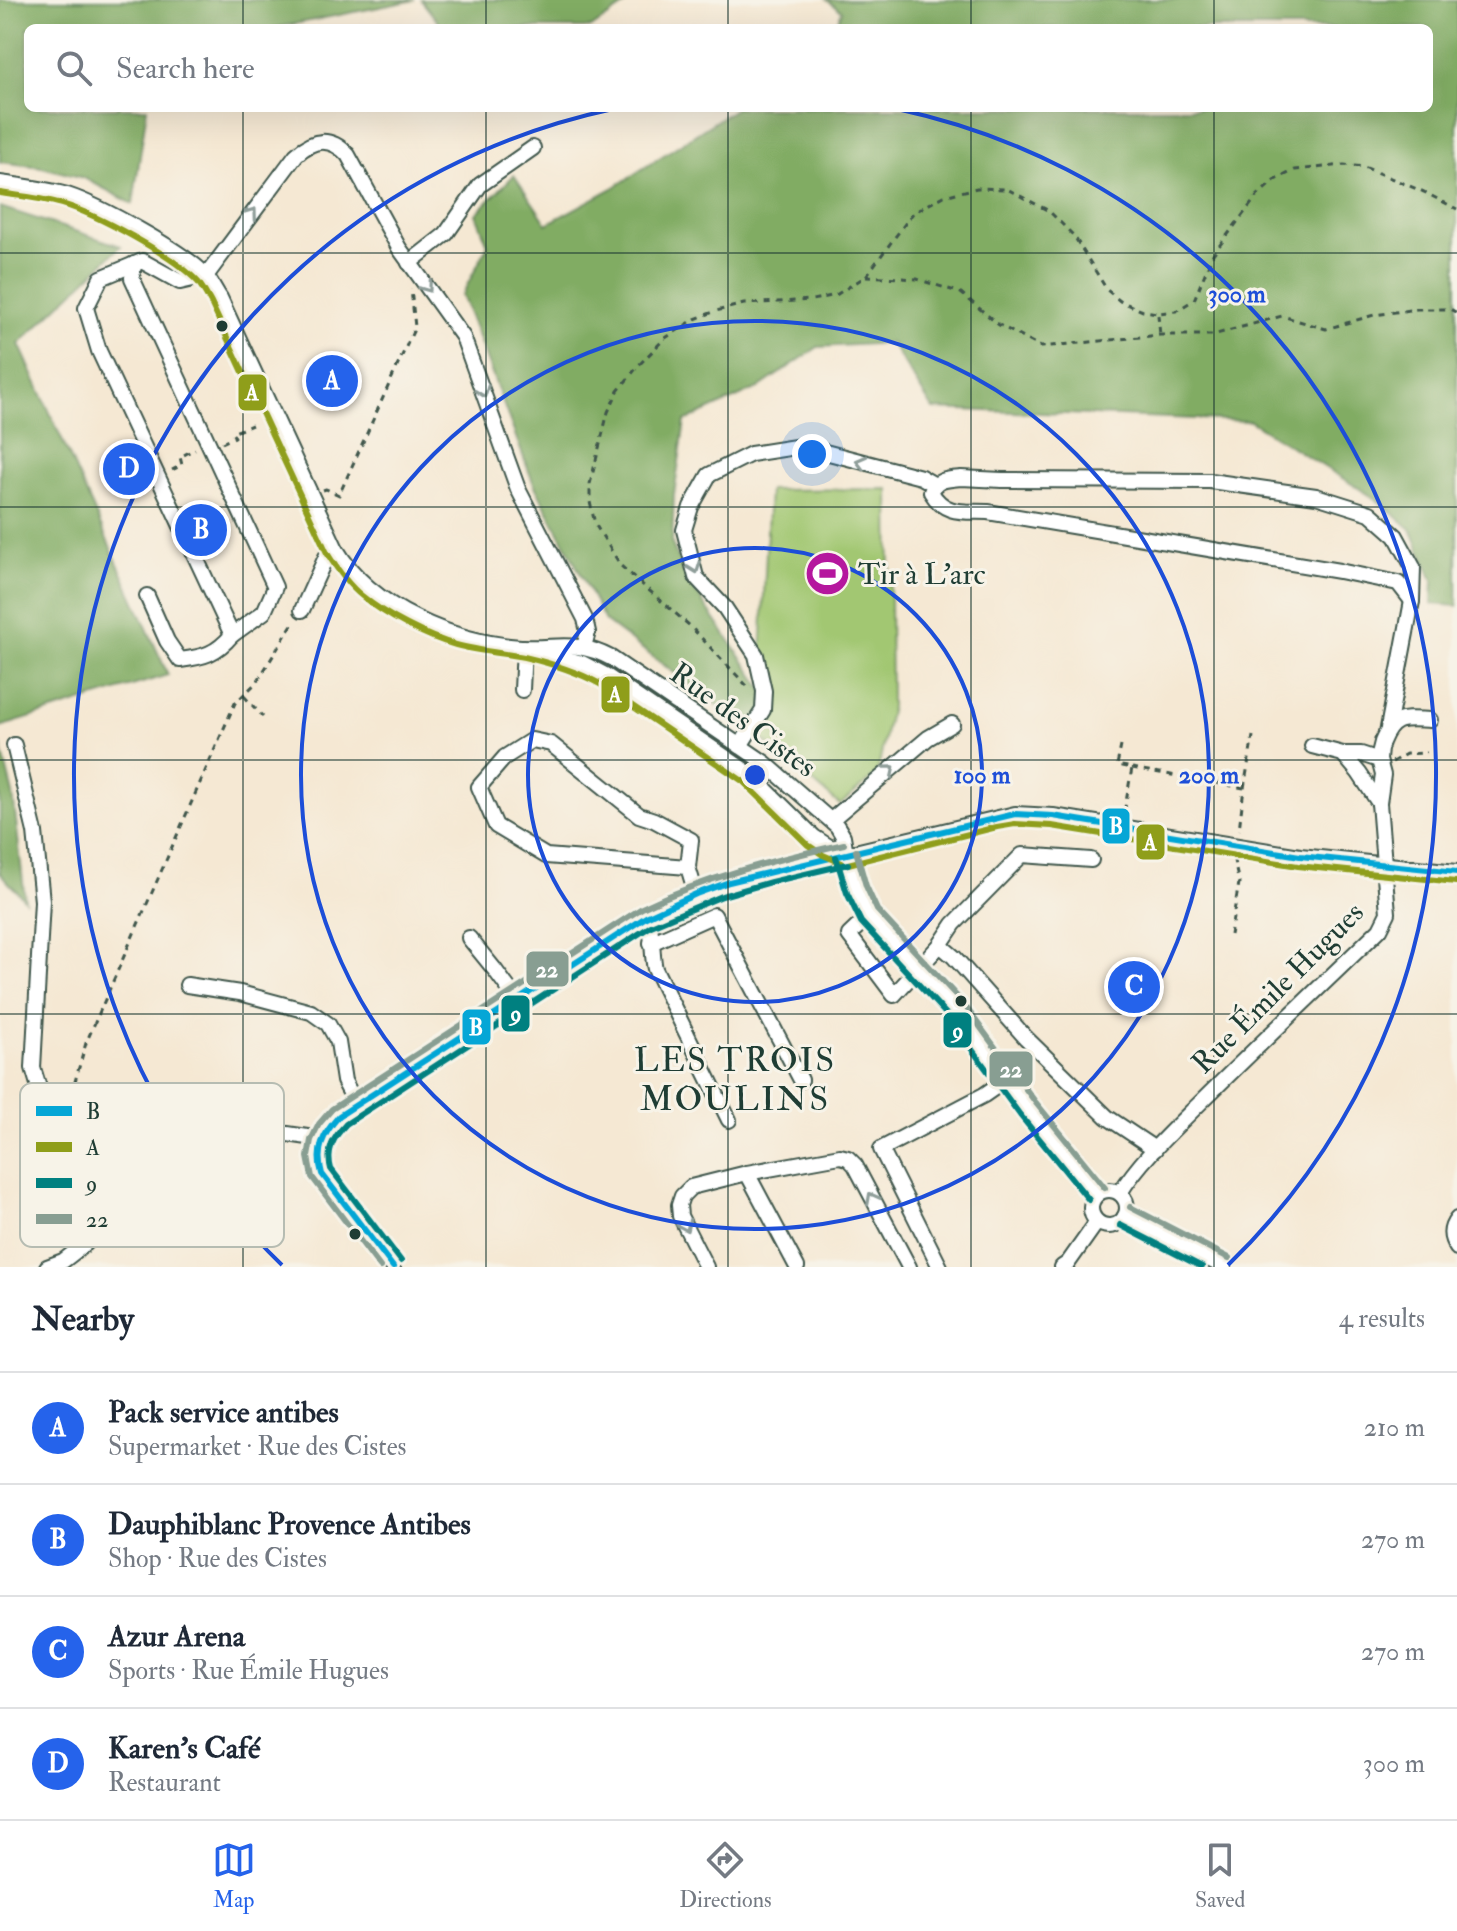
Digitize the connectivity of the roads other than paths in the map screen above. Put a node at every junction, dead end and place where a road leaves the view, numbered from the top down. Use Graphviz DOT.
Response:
graph roads {
  1 [pos="533,148"];
  2 [pos="0,183"];
  3 [pos="409,263"];
  4 [pos="134,264"];
  5 [pos="206,276"];
  6 [pos="935,485"];
  7 [pos="336,549"];
  8 [pos="147,596"];
  9 [pos="1412,601"];
  10 [pos="302,610"];
  11 [pos="232,635"];
  12 [pos="524,647"];
  13 [pos="584,647"];
  14 [pos="522,690"];
  15 [pos="1430,720"];
  16 [pos="952,724"];
  17 [pos="1388,728"];
  18 [pos="14,745"];
  19 [pos="740,746"];
  20 [pos="1312,746"];
  21 [pos="1343,754"];
  22 [pos="1381,768"];
  23 [pos="1379,803"];
  24 [pos="831,820"];
  25 [pos="846,854"];
  26 [pos="1091,860"];
  27 [pos="1384,865"];
  28 [pos="688,867"];
  29 [pos="1457,872"];
  30 [pos="696,894"];
  31 [pos="869,916"];
  32 [pos="646,917"];
  33 [pos="469,938"];
  34 [pos="651,943"];
  35 [pos="940,945"];
  36 [pos="918,968"];
  37 [pos="187,985"];
  38 [pos="517,1000"];
  39 [pos="1007,1079"];
  40 [pos="801,1080"];
  41 [pos="38,1083"];
  42 [pos="356,1104"];
  43 [pos="729,1120"];
  44 [pos="284,1133"];
  45 [pos="321,1139"];
  46 [pos="1155,1149"];
  47 [pos="747,1173"];
  48 [pos="1120,1193"];
  49 [pos="1097,1194"];
  50 [pos="1125,1216"];
  51 [pos="1457,1219"];
  52 [pos="1097,1222"];
  53 [pos="81,1247"];
  54 [pos="1457,1248"];
  55 [pos="47,1267"];
  56 [pos="393,1267"];
  57 [pos="706,1267"];
  58 [pos="797,1267"];
  59 [pos="909,1267"];
  60 [pos="940,1267"];
  61 [pos="1062,1267"];
  62 [pos="1224,1267"];
  1 -- 3 [label="street"];
  2 -- 5 [label="street"];
  5 -- 3 [label="street, one-way"];
  3 -- 13 [label="street, one-way"];
  4 -- 5 [label="street"];
  4 -- 11 [label="street"];
  4 -- 11 [label="street"];
  5 -- 7 [label="street, Rue des Cistes"];
  6 -- 9 [label="street"];
  6 -- 9 [label="street, Rue Émile Hugues"];
  6 -- 19 [label="street, one-way"];
  7 -- 10 [label="street"];
  7 -- 12 [label="street, Rue des Cistes"];
  8 -- 11 [label="street"];
  9 -- 17 [label="street, Rue Émile Hugues"];
  12 -- 13 [label="street, Rue des Cistes"];
  12 -- 14 [label="street"];
  12 -- 25 [label="street, Rue des Cistes"];
  13 -- 19 [label="street, Rue des Cistes"];
  15 -- 17 [label="street"];
  24 -- 16 [label="street, one-way"];
  17 -- 22 [label="street, Rue Émile Hugues"];
  18 -- 41 [label="street"];
  19 -- 24 [label="street, Rue des Cistes"];
  20 -- 21 [label="street"];
  21 -- 22 [label="street"];
  21 -- 23 [label="street"];
  22 -- 23 [label="street, Rue Émile Hugues"];
  23 -- 27 [label="street, Rue Émile Hugues"];
  24 -- 25 [label="street, Rue des Cistes"];
  25 -- 27 [label="street"];
  25 -- 30 [label="street"];
  25 -- 31 [label="street"];
  26 -- 35 [label="street"];
  27 -- 29 [label="street"];
  27 -- 46 [label="street, Rue Émile Hugues"];
  28 -- 28 [label="street"];
  28 -- 30 [label="street"];
  30 -- 32 [label="street"];
  31 -- 36 [label="street"];
  31 -- 36 [label="street"];
  32 -- 34 [label="street"];
  32 -- 38 [label="street"];
  33 -- 38 [label="street"];
  34 -- 40 [label="street"];
  34 -- 43 [label="street"];
  35 -- 36 [label="street"];
  35 -- 46 [label="street"];
  36 -- 39 [label="street"];
  37 -- 42 [label="street"];
  38 -- 42 [label="street"];
  39 -- 49 [label="street"];
  39 -- 60 [label="street"];
  42 -- 45 [label="street"];
  44 -- 45 [label="street"];
  45 -- 56 [label="street"];
  46 -- 48 [label="street, Rue Émile Hugues"];
  47 -- 57 [label="street, one-way"];
  47 -- 58 [label="street"];
  59 -- 47 [label="street, one-way"];
  48 -- 49 [label="street"];
  48 -- 50 [label="street"];
  49 -- 52 [label="street"];
  50 -- 52 [label="street"];
  50 -- 62 [label="street"];
  51 -- 54 [label="street"];
  52 -- 61 [label="street"];
  53 -- 55 [label="street"];
}
